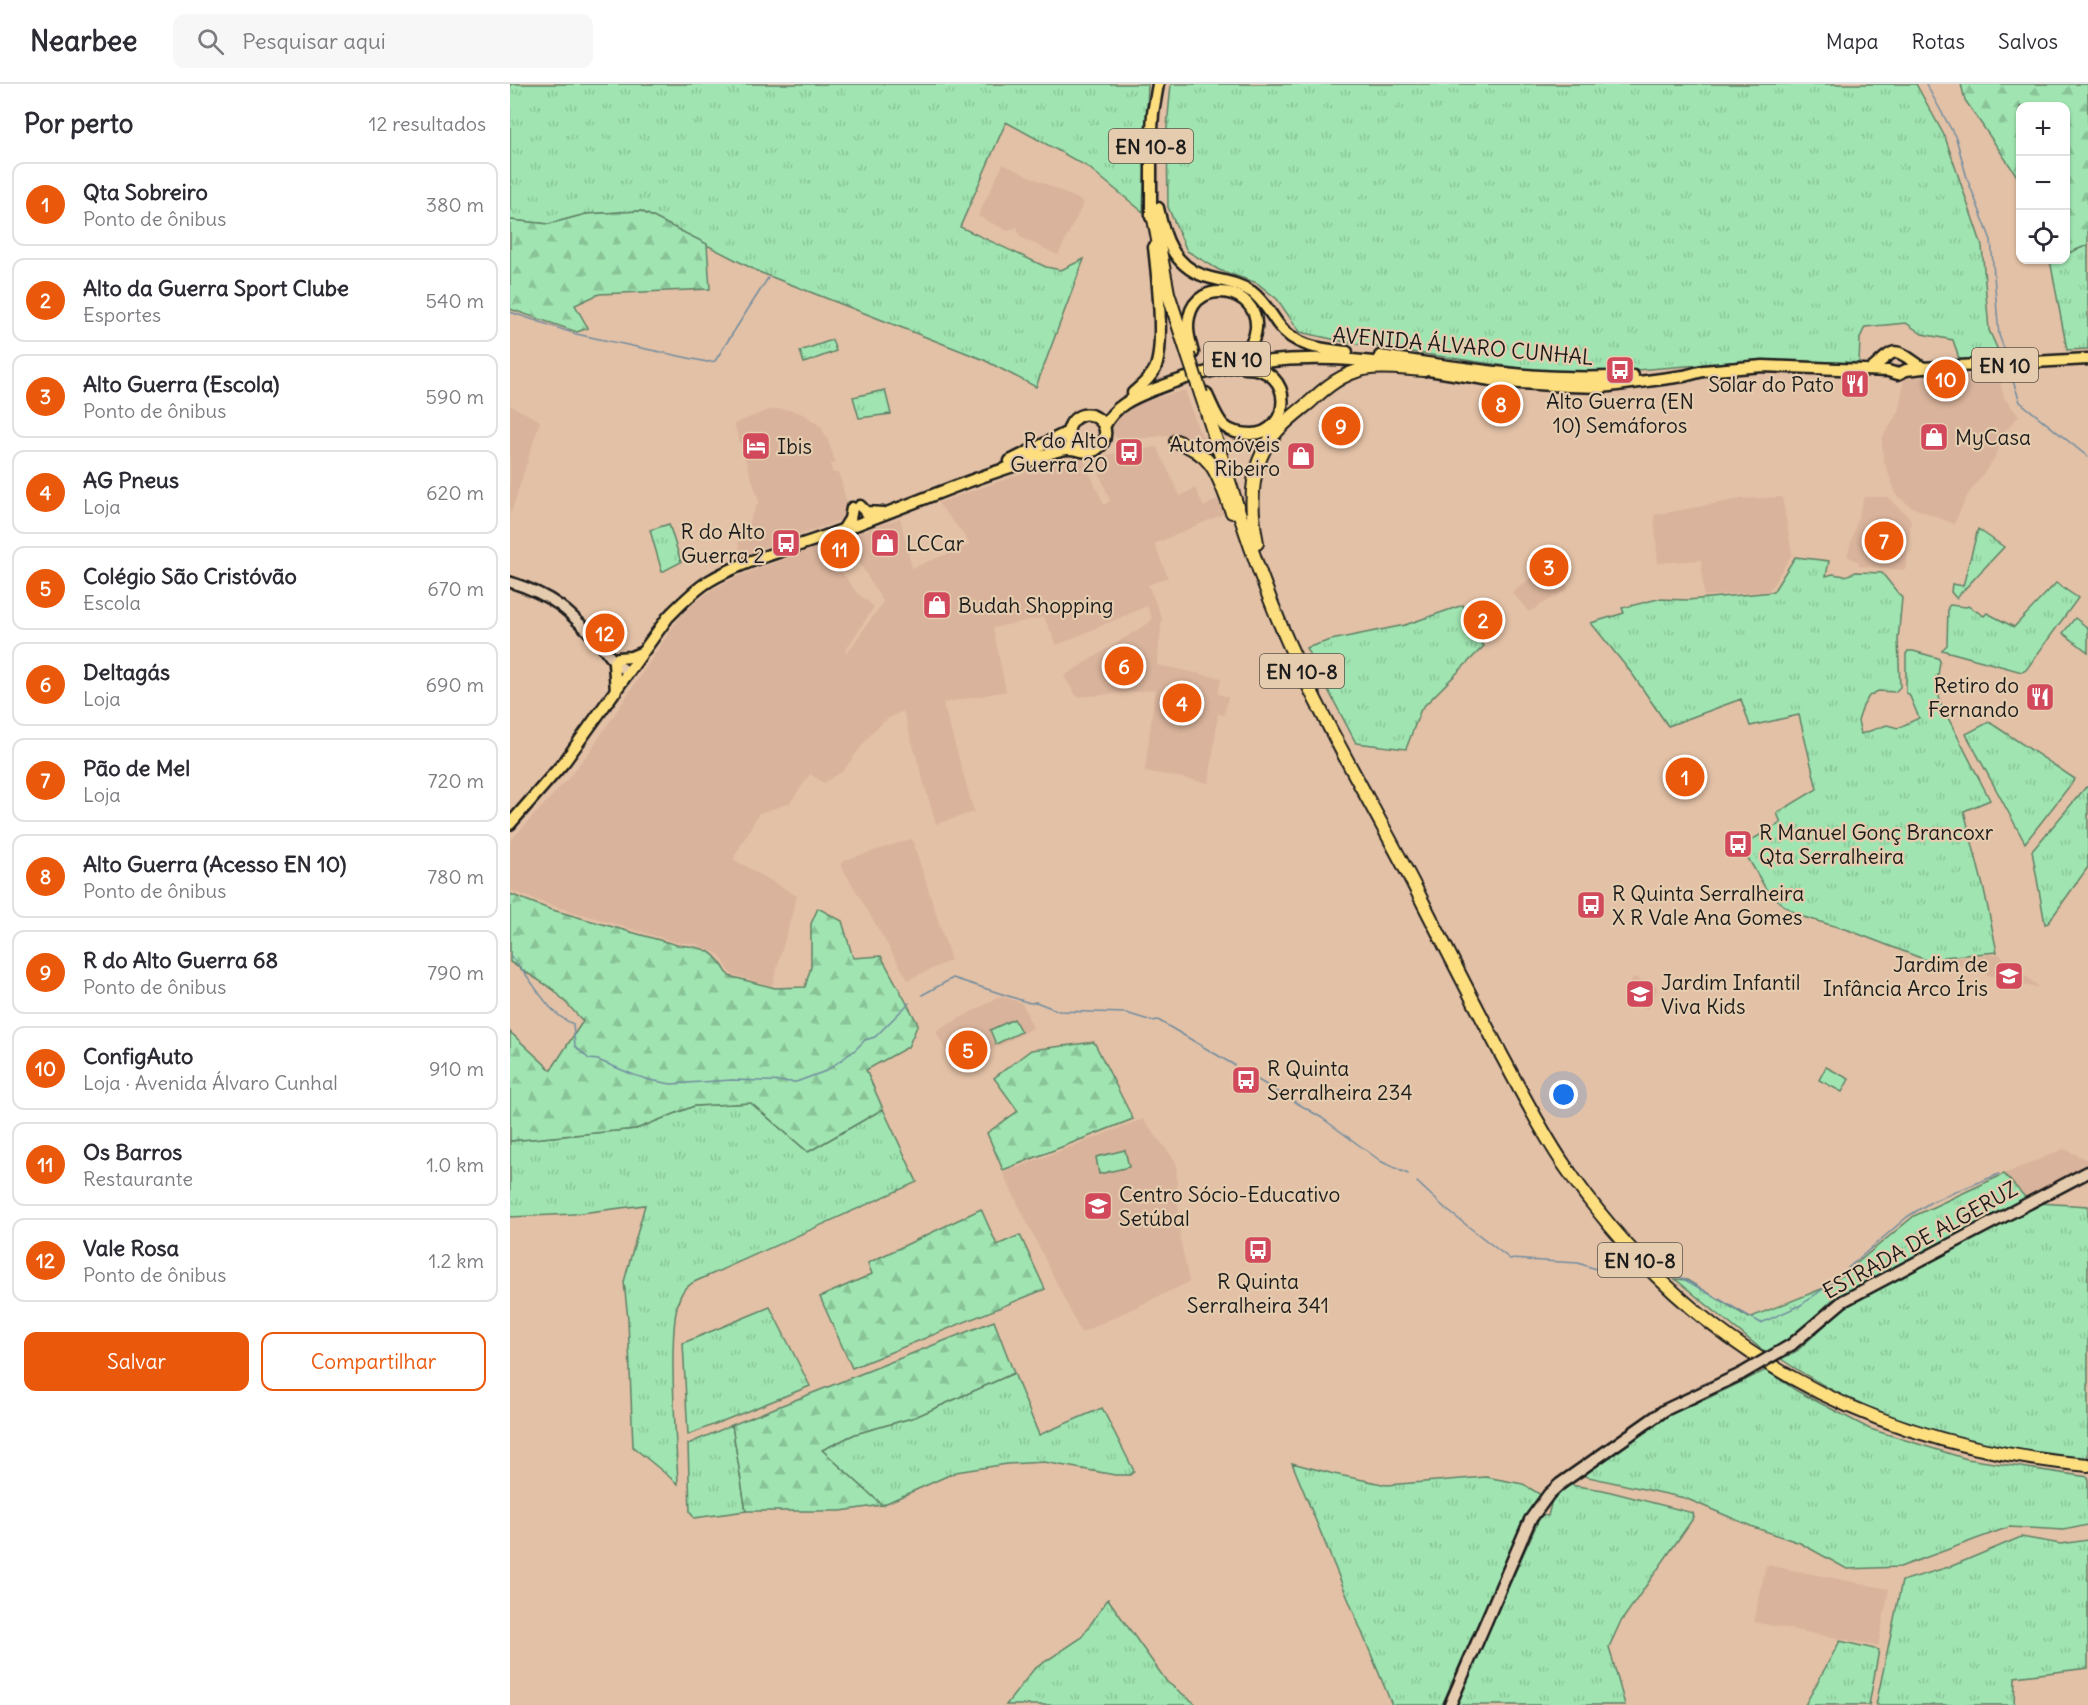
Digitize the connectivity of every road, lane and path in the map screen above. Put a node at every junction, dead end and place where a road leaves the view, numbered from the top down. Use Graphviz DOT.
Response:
graph roads {
  1 [pos="1159,84"];
  2 [pos="1155,208"];
  3 [pos="1347,352"];
  4 [pos="1191,354"];
  5 [pos="1887,356"];
  6 [pos="1906,356"];
  7 [pos="2088,359"];
  8 [pos="1215,367"];
  9 [pos="1923,368"];
  10 [pos="1424,370"];
  11 [pos="1871,370"];
  12 [pos="1906,370"];
  13 [pos="1888,371"];
  14 [pos="1696,372"];
  15 [pos="1132,393"];
  16 [pos="1204,393"];
  17 [pos="1095,417"];
  18 [pos="1104,427"];
  19 [pos="1068,432"];
  20 [pos="1176,441"];
  21 [pos="1076,449"];
  22 [pos="1231,477"];
  23 [pos="950,489"];
  24 [pos="886,514"];
  25 [pos="842,530"];
  26 [pos="1259,553"];
  27 [pos="510,582"];
  28 [pos="1265,584"];
  29 [pos="644,652"];
  30 [pos="616,660"];
  31 [pos="629,672"];
  32 [pos="616,691"];
  33 [pos="510,824"];
  34 [pos="1384,827"];
  35 [pos="2088,1172"];
  36 [pos="2088,1465"];
  37 [pos="1450,1705"];
  1 -- 2 [label="main road, EN 10-8"];
  2 -- 3 [label="main road"];
  2 -- 4 [label="highway, EN 10-8"];
  2 -- 15 [label="main road"];
  3 -- 8 [label="main road, AVENIDA ÁLVARO CUNHAL / EN 10"];
  3 -- 14 [label="main road, AVENIDA ÁLVARO CUNHAL / EN 10"];
  4 -- 8 [label="main road"];
  4 -- 16 [label="highway, EN 10-8, bridge"];
  5 -- 6 [label="main road"];
  5 -- 11 [label="main road"];
  5 -- 13 [label="main road"];
  6 -- 9 [label="main road"];
  6 -- 12 [label="main road"];
  7 -- 9 [label="main road, EN 10"];
  8 -- 10 [label="main road, AVENIDA ÁLVARO CUNHAL / EN 10"];
  8 -- 15 [label="main road, AVENIDA ÁLVARO CUNHAL / EN 10"];
  8 -- 16 [label="main road"];
  8 -- 18 [label="main road, AVENIDA ÁLVARO CUNHAL / EN 10"];
  9 -- 12 [label="main road, EN 10"];
  10 -- 14 [label="main road, AVENIDA ÁLVARO CUNHAL / EN 10"];
  10 -- 26 [label="highway"];
  11 -- 13 [label="main road, AVENIDA ÁLVARO CUNHAL / EN 10"];
  11 -- 14 [label="main road, AVENIDA ÁLVARO CUNHAL / EN 10"];
  12 -- 13 [label="main road, EN 10"];
  15 -- 17 [label="main road, AVENIDA ÁLVARO CUNHAL / EN 10"];
  16 -- 22 [label="highway, EN 10-8"];
  17 -- 18 [label="main road"];
  17 -- 19 [label="main road"];
  18 -- 21 [label="main road"];
  19 -- 21 [label="main road"];
  19 -- 23 [label="main road"];
  20 -- 28 [label="highway"];
  21 -- 23 [label="main road"];
  22 -- 26 [label="highway, EN 10-8"];
  22 -- 28 [label="highway, EN 10-8"];
  23 -- 24 [label="main road"];
  24 -- 25 [label="main road"];
  24 -- 25 [label="main road"];
  25 -- 29 [label="main road"];
  26 -- 34 [label="highway, EN 10-8"];
  27 -- 30 [label="street"];
  28 -- 34 [label="highway, EN 10-8"];
  29 -- 30 [label="main road"];
  29 -- 31 [label="main road"];
  30 -- 31 [label="street"];
  30 -- 32 [label="main road"];
  31 -- 32 [label="main road"];
  32 -- 33 [label="main road"];
  34 -- 36 [label="highway, EN 10-8"];
  35 -- 37 [label="main road, ESTRADA DE ALGERUZ, bridge"];
}
